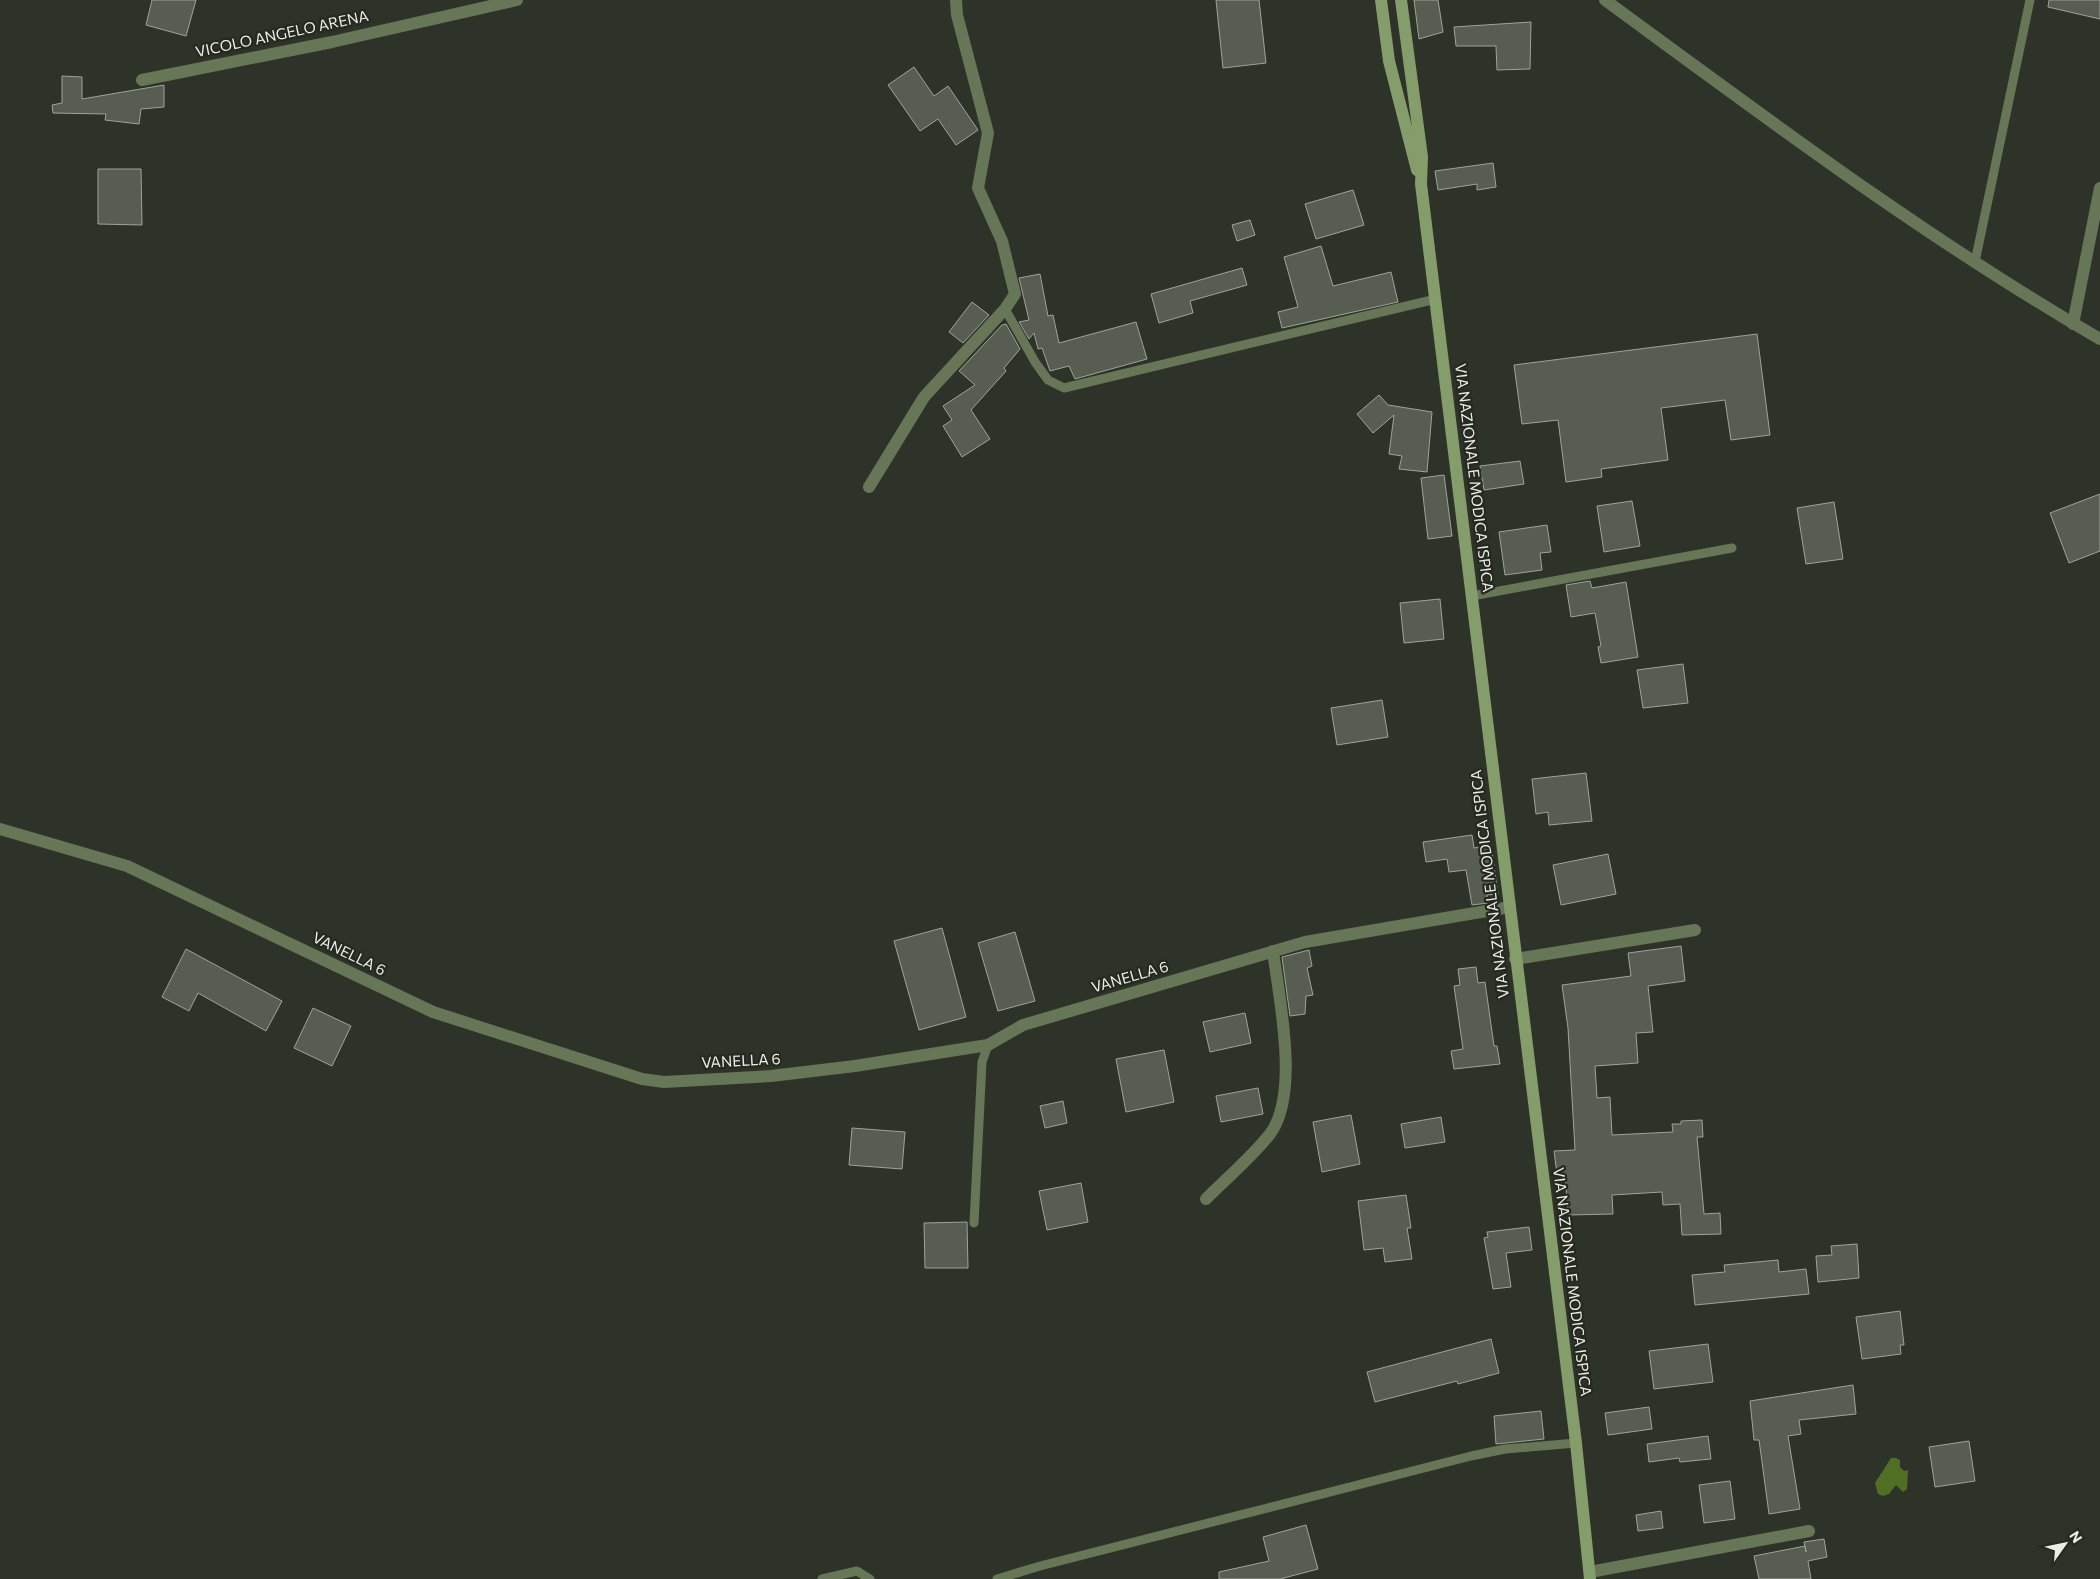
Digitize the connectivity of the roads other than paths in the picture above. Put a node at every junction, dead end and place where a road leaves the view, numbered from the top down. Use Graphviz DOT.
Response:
graph roads {
  1 [pos="517,0"];
  2 [pos="956,0"];
  3 [pos="1381,0"];
  4 [pos="1401,0"];
  5 [pos="1605,0"];
  6 [pos="2030,0"];
  7 [pos="142,80"];
  8 [pos="1421,184"];
  9 [pos="2100,188"];
  10 [pos="1975,262"];
  11 [pos="1436,299"];
  12 [pos="1005,309"];
  13 [pos="2073,324"];
  14 [pos="2100,340"];
  15 [pos="868,487"];
  16 [pos="1732,548"];
  17 [pos="1472,596"];
  18 [pos="0,829"];
  19 [pos="1510,908"];
  20 [pos="1695,930"];
  21 [pos="1273,951"];
  22 [pos="1515,959"];
  23 [pos="988,1045"];
  24 [pos="1206,1199"];
  25 [pos="974,1222"];
  26 [pos="1576,1443"];
  27 [pos="1809,1531"];
  28 [pos="1590,1575"];
  29 [pos="822,1579"];
  30 [pos="870,1579"];
  31 [pos="997,1579"];
  1 -- 7 [label="street, VICOLO ANGELO ARENA"];
  2 -- 12 [label="street"];
  3 -- 8 [label="main road"];
  4 -- 8 [label="main road"];
  5 -- 10 [label="street"];
  6 -- 10 [label="lane"];
  8 -- 11 [label="main road, VIA NAZIONALE MODICA ISPICA"];
  9 -- 13 [label="street"];
  10 -- 13 [label="street"];
  11 -- 12 [label="lane"];
  11 -- 17 [label="main road, VIA NAZIONALE MODICA ISPICA"];
  12 -- 15 [label="street"];
  13 -- 14 [label="street"];
  16 -- 17 [label="lane"];
  17 -- 19 [label="main road, VIA NAZIONALE MODICA ISPICA"];
  18 -- 23 [label="street, VANELLA 6"];
  19 -- 21 [label="street, VANELLA 6"];
  19 -- 22 [label="main road, VIA NAZIONALE MODICA ISPICA"];
  20 -- 22 [label="street"];
  21 -- 23 [label="street, VANELLA 6"];
  21 -- 24 [label="street"];
  22 -- 26 [label="main road, VIA NAZIONALE MODICA ISPICA"];
  23 -- 25 [label="lane"];
  26 -- 28 [label="main road, VIA NAZIONALE MODICA ISPICA"];
  26 -- 31 [label="lane"];
  27 -- 28 [label="street"];
  29 -- 30 [label="lane"];
}
